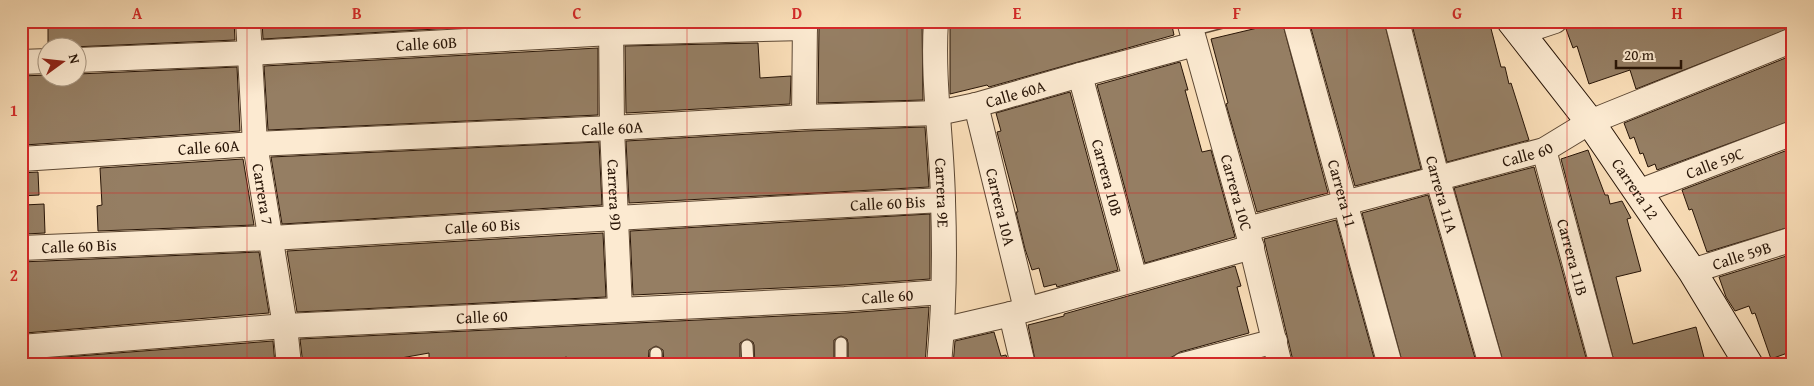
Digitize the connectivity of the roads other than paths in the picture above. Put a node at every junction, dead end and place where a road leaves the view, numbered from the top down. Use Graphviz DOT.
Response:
graph roads {
  1 [pos="248,21"];
  2 [pos="936,21"];
  3 [pos="1226,21"];
  4 [pos="1295,21"];
  5 [pos="1397,21"];
  6 [pos="1555,21"];
  7 [pos="805,24"];
  8 [pos="611,27"];
  9 [pos="1515,27"];
  10 [pos="1192,32"];
  11 [pos="1793,40"];
  12 [pos="251,53"];
  13 [pos="88,60"];
  14 [pos="38,61"];
  15 [pos="21,62"];
  16 [pos="1080,74"];
  17 [pos="976,104"];
  18 [pos="938,113"];
  19 [pos="804,117"];
  20 [pos="1590,122"];
  21 [pos="612,128"];
  22 [pos="1793,133"];
  23 [pos="255,144"];
  24 [pos="1544,150"];
  25 [pos="21,158"];
  26 [pos="1437,177"];
  27 [pos="1638,192"];
  28 [pos="943,200"];
  29 [pos="1345,203"];
  30 [pos="616,219"];
  31 [pos="271,238"];
  32 [pos="1250,238"];
  33 [pos="1793,239"];
  34 [pos="21,248"];
  35 [pos="1692,272"];
  36 [pos="1135,280"];
  37 [pos="943,292"];
  38 [pos="620,309"];
  39 [pos="1018,311"];
  40 [pos="285,326"];
  41 [pos="942,330"];
  42 [pos="1275,341"];
  43 [pos="841,343"];
  44 [pos="747,346"];
  45 [pos="21,347"];
  46 [pos="289,365"];
  47 [pos="748,365"];
  48 [pos="841,365"];
  49 [pos="939,365"];
  50 [pos="1023,365"];
  51 [pos="1183,365"];
  52 [pos="1280,365"];
  53 [pos="1390,365"];
  54 [pos="1491,365"];
  55 [pos="1602,365"];
  56 [pos="1749,365"];
  1 -- 12 [label="street, Carrera 7"];
  2 -- 18 [label="street, Carrera 9E"];
  3 -- 10 [label="lane, Calle 60A"];
  4 -- 29 [label="street, Carrera 11"];
  5 -- 26 [label="street, Carrera 11A"];
  6 -- 9 [label="street"];
  7 -- 8 [label="street, Calle 60B"];
  7 -- 19 [label="street"];
  8 -- 12 [label="street, Calle 60B"];
  8 -- 21 [label="street, Carrera 9D"];
  9 -- 20 [label="main road, Carrera 12"];
  10 -- 16 [label="street, Calle 60A"];
  10 -- 32 [label="street, Carrera 10C"];
  11 -- 20 [label="street, Calle 60"];
  12 -- 13 [label="street, Calle 60B"];
  12 -- 23 [label="street, Carrera 7"];
  14 -- 15 [label="street"];
  16 -- 17 [label="street, Calle 60A"];
  16 -- 36 [label="street, Carrera 10B"];
  17 -- 18 [label="street, Calle 60A"];
  17 -- 39 [label="street, Carrera 10A"];
  18 -- 19 [label="street, Calle 60A"];
  18 -- 28 [label="street, Carrera 9E"];
  19 -- 21 [label="street, Calle 60A"];
  20 -- 24 [label="street, Calle 60"];
  20 -- 27 [label="main road, Carrera 12"];
  21 -- 23 [label="street, Calle 60A"];
  21 -- 30 [label="street, Carrera 9D"];
  22 -- 27 [label="street, Calle 59C"];
  23 -- 25 [label="street, Calle 60A"];
  23 -- 31 [label="street, Carrera 7"];
  24 -- 26 [label="street, Calle 60"];
  24 -- 55 [label="street, Carrera 11B"];
  26 -- 29 [label="street, Calle 60"];
  26 -- 54 [label="street, Carrera 11A"];
  27 -- 35 [label="main road, Carrera 12"];
  28 -- 30 [label="street, Calle 60 Bis"];
  28 -- 37 [label="street, Carrera 9E"];
  29 -- 32 [label="street, Calle 60"];
  29 -- 53 [label="street, Carrera 11"];
  30 -- 31 [label="street, Calle 60 Bis"];
  30 -- 38 [label="street, Carrera 9D"];
  31 -- 34 [label="street, Calle 60 Bis"];
  31 -- 40 [label="street, Carrera 7"];
  32 -- 36 [label="street, Calle 60"];
  32 -- 42 [label="street, Carrera 10C"];
  33 -- 35 [label="street, Calle 59B"];
  35 -- 56 [label="main road, Carrera 12"];
  36 -- 39 [label="street, Calle 60"];
  37 -- 38 [label="street, Calle 60"];
  37 -- 41 [label="street, Carrera 9E"];
  38 -- 40 [label="street, Calle 60"];
  39 -- 41 [label="street, Calle 60"];
  39 -- 50 [label="street, Carrera 10A"];
  40 -- 45 [label="street, Calle 60"];
  40 -- 46 [label="street, Carrera 7"];
  41 -- 49 [label="street, Carrera 9E"];
  42 -- 51 [label="street"];
  42 -- 52 [label="street, Carrera 10C"];
  43 -- 48 [label="lane"];
  44 -- 47 [label="lane"];
}
